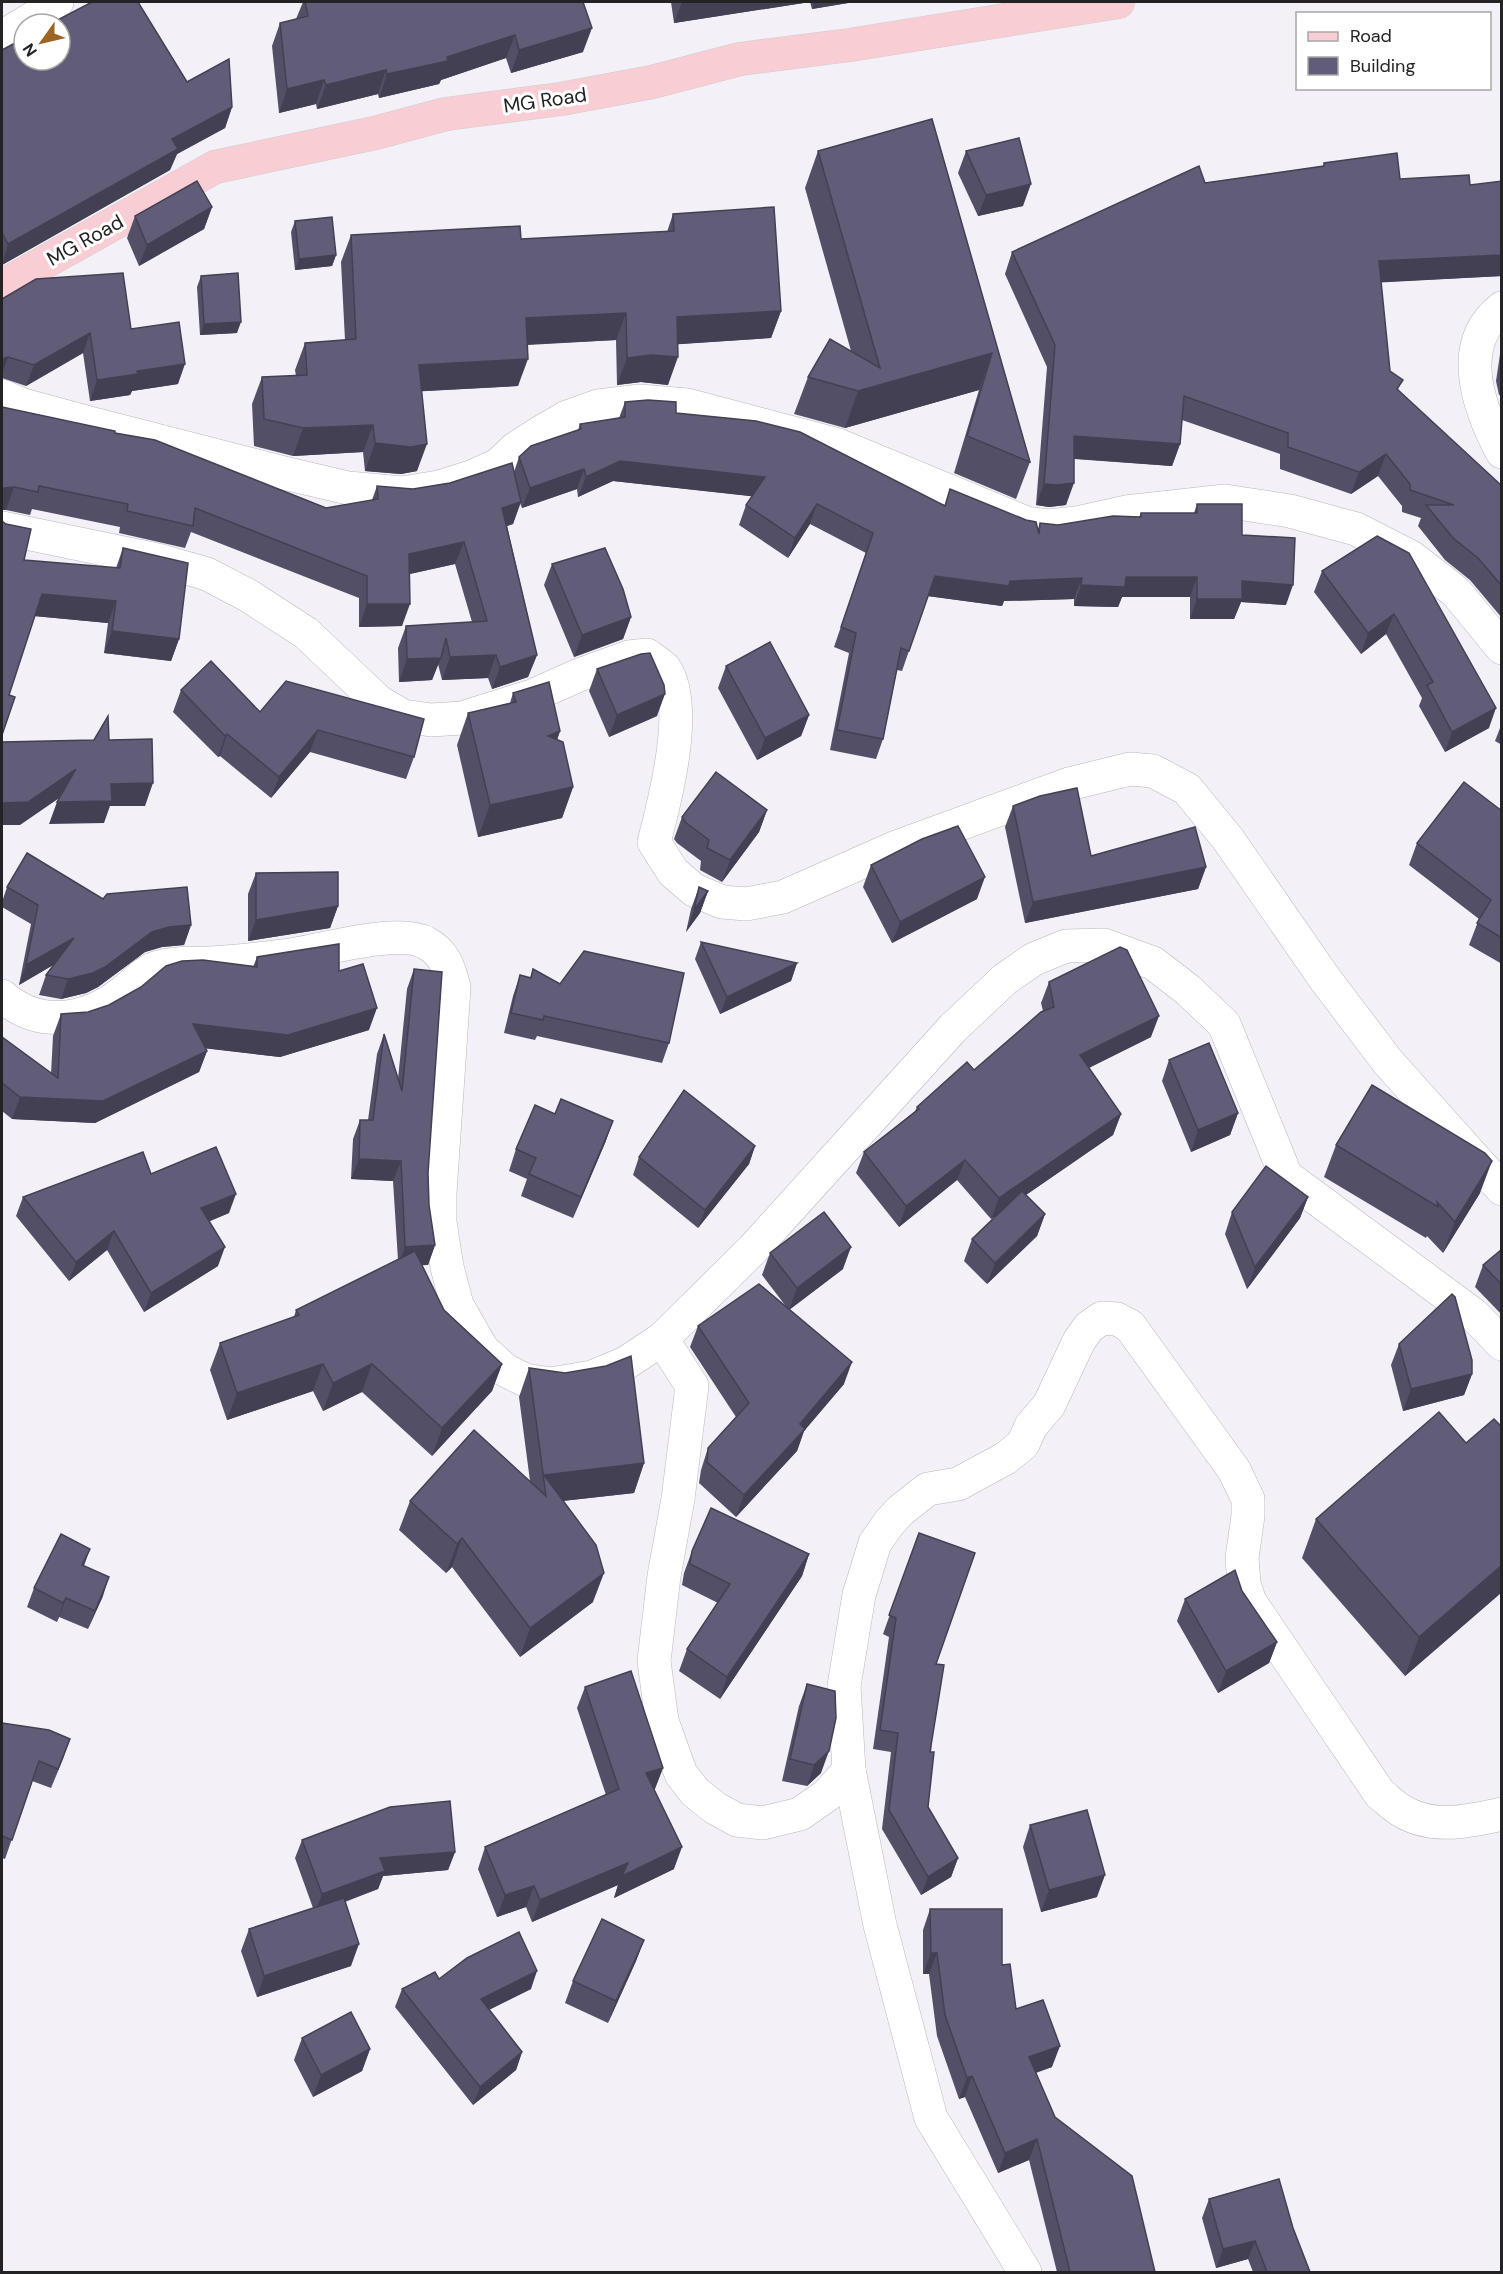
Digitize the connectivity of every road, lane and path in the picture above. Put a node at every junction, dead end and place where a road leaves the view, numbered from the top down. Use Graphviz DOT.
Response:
graph roads {
  1 [pos="57,2"];
  2 [pos="1118,2"];
  3 [pos="2,37"];
  4 [pos="2,286"];
  5 [pos="1502,308"];
  6 [pos="2,396"];
  7 [pos="1502,452"];
  8 [pos="2,528"];
  9 [pos="1502,648"];
  10 [pos="2,996"];
  11 [pos="1502,1189"];
  12 [pos="662,1339"];
  13 [pos="1502,1344"];
  14 [pos="849,1770"];
  15 [pos="1502,1814"];
  16 [pos="1025,2272"];
  1 -- 3 [label="street"];
  2 -- 4 [label="main road, MG Road"];
  5 -- 7 [label="street"];
  6 -- 9 [label="street"];
  8 -- 11 [label="street"];
  10 -- 12 [label="street"];
  12 -- 13 [label="street"];
  12 -- 14 [label="street"];
  14 -- 15 [label="street"];
  14 -- 16 [label="street"];
}
